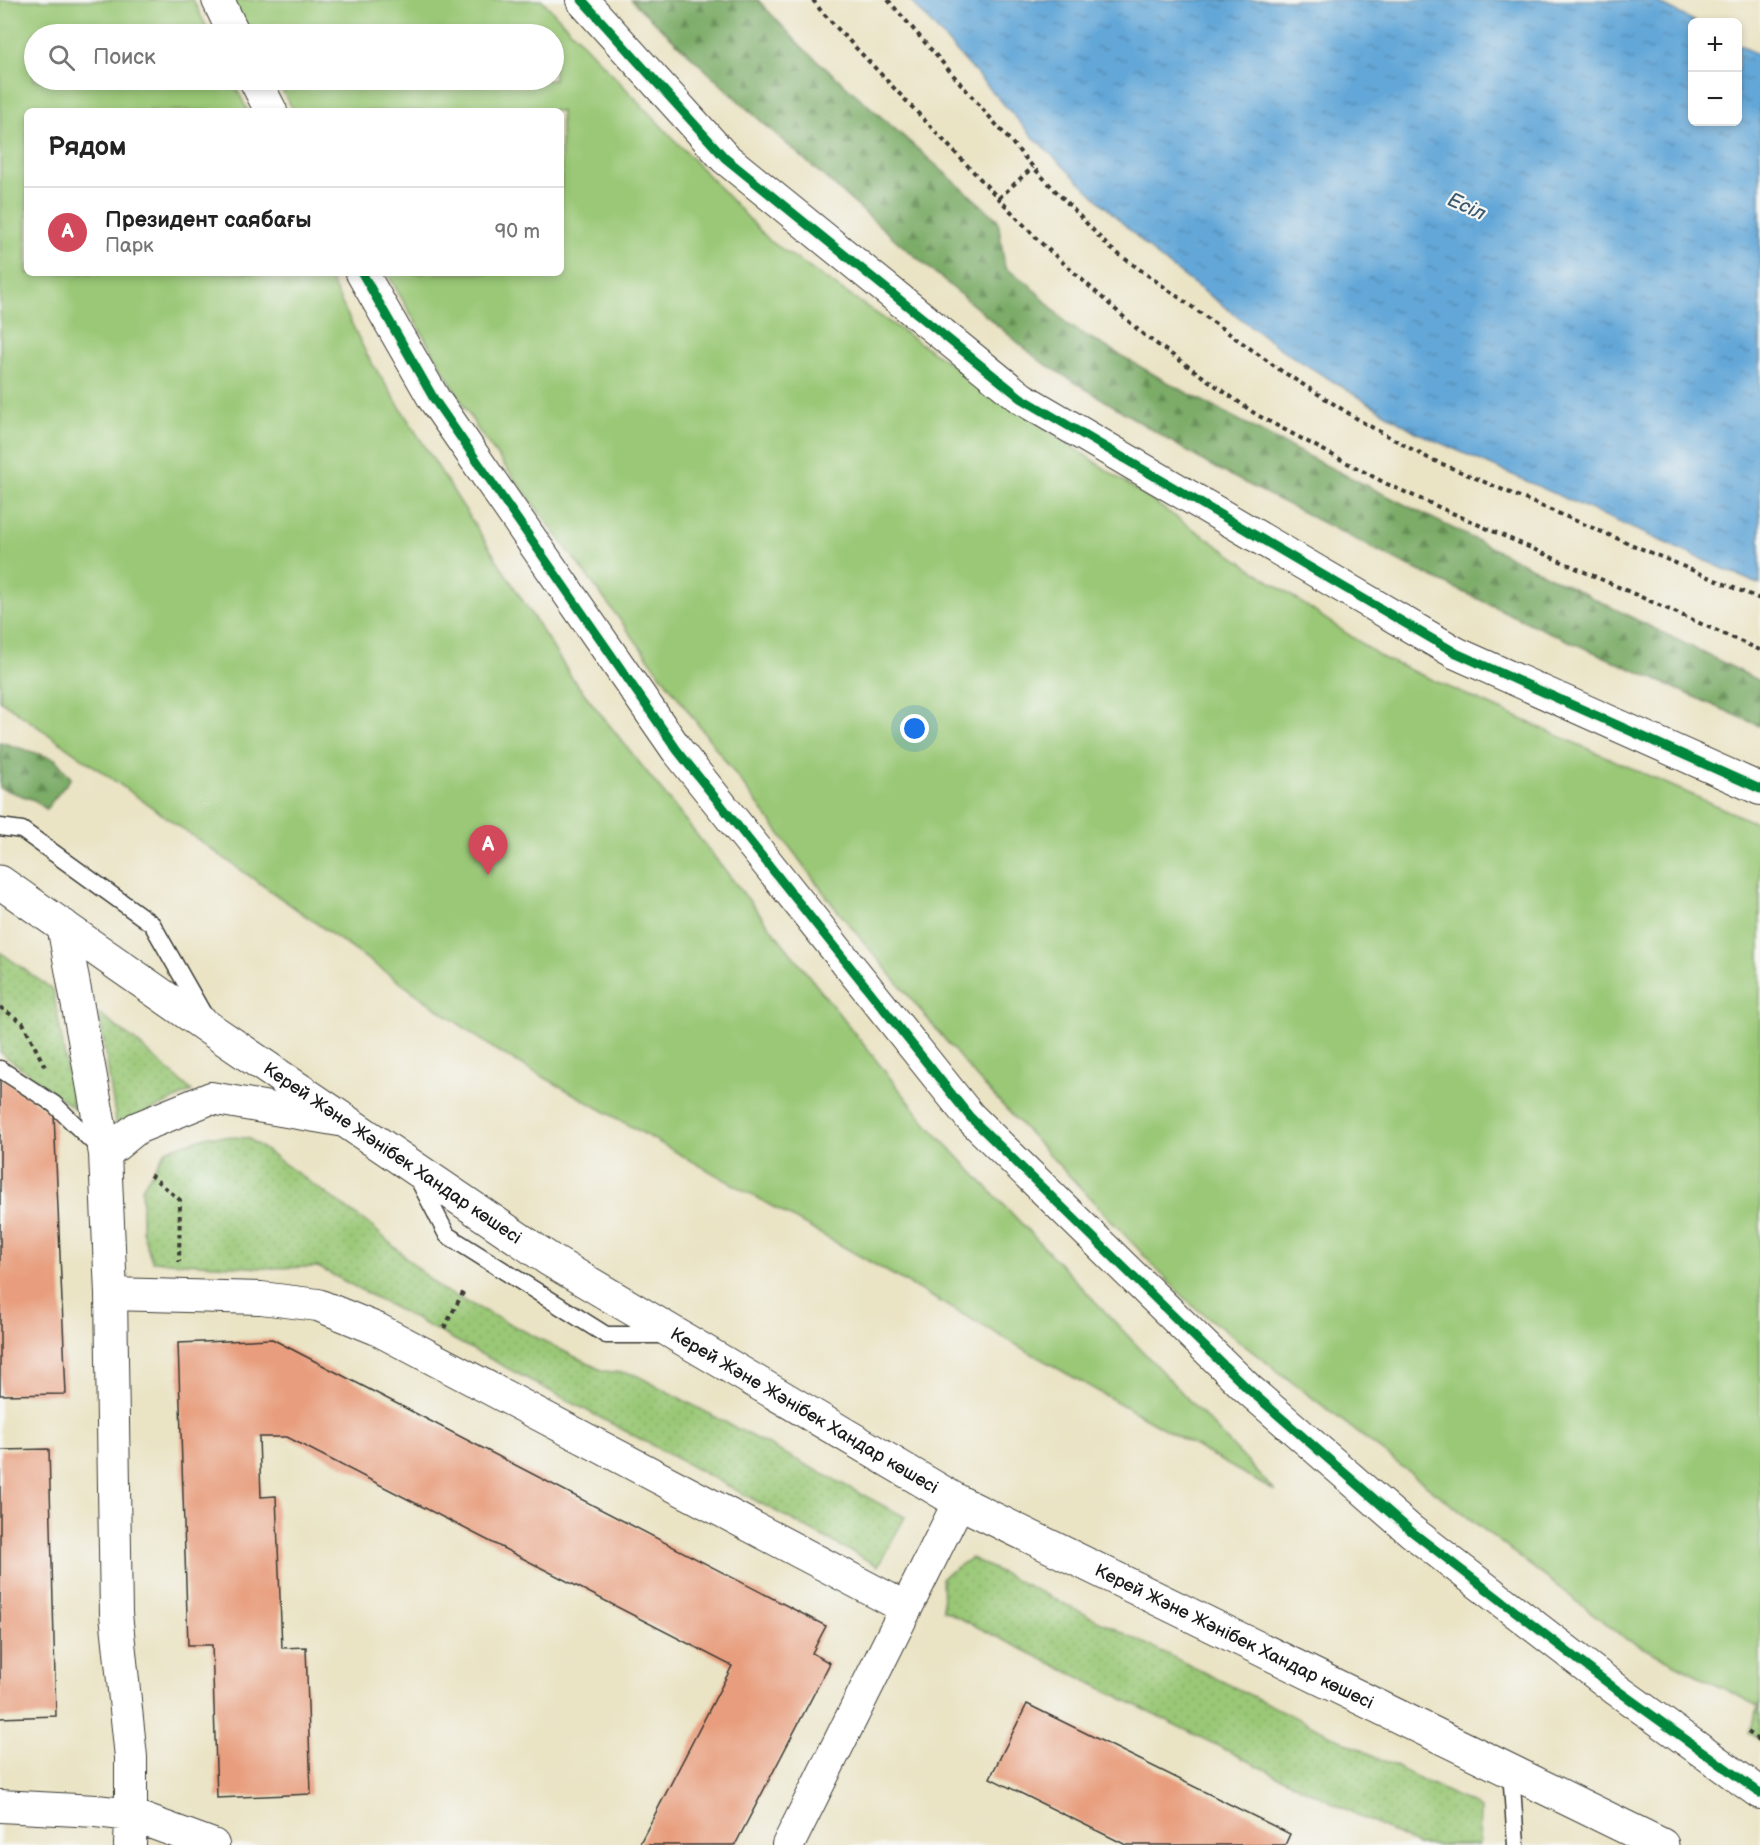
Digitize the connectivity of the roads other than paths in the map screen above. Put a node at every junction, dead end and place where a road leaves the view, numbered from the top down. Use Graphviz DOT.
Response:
graph roads {
  1 [pos="218,0"];
  2 [pos="582,0"];
  3 [pos="229,24"];
  4 [pos="260,90"];
  5 [pos="269,108"];
  6 [pos="364,276"];
  7 [pos="1760,789"];
  8 [pos="0,827"];
  9 [pos="0,882"];
  10 [pos="63,926"];
  11 [pos="213,1031"];
  12 [pos="0,1069"];
  13 [pos="345,1121"];
  14 [pos="105,1154"];
  15 [pos="111,1294"];
  16 [pos="959,1502"];
  17 [pos="906,1608"];
  18 [pos="1511,1770"];
  19 [pos="1760,1793"];
  20 [pos="0,1806"];
  21 [pos="131,1830"];
  22 [pos="213,1845"];
  23 [pos="788,1845"];
  24 [pos="1516,1845"];
  25 [pos="1662,1845"];
  1 -- 3 [label="street"];
  2 -- 7 [label="street"];
  4 -- 5 [label="street"];
  6 -- 19 [label="street"];
  8 -- 11 [label="lane"];
  9 -- 10 [label="main road, Керей Және Жәнібек Хандар көшесі"];
  10 -- 11 [label="main road, Керей Және Жәнібек Хандар көшесі"];
  10 -- 14 [label="street"];
  11 -- 13 [label="main road, Керей Және Жәнібек Хандар көшесі"];
  12 -- 14 [label="lane"];
  13 -- 14 [label="street"];
  13 -- 16 [label="main road, Керей Және Жәнібек Хандар көшесі"];
  14 -- 15 [label="street"];
  15 -- 17 [label="street"];
  15 -- 21 [label="street"];
  16 -- 17 [label="street"];
  16 -- 18 [label="main road, Керей Және Жәнібек Хандар көшесі"];
  17 -- 23 [label="street"];
  18 -- 24 [label="lane"];
  18 -- 25 [label="main road, Керей Және Жәнібек Хандар көшесі"];
  20 -- 21 [label="street"];
  21 -- 22 [label="street"];
}
